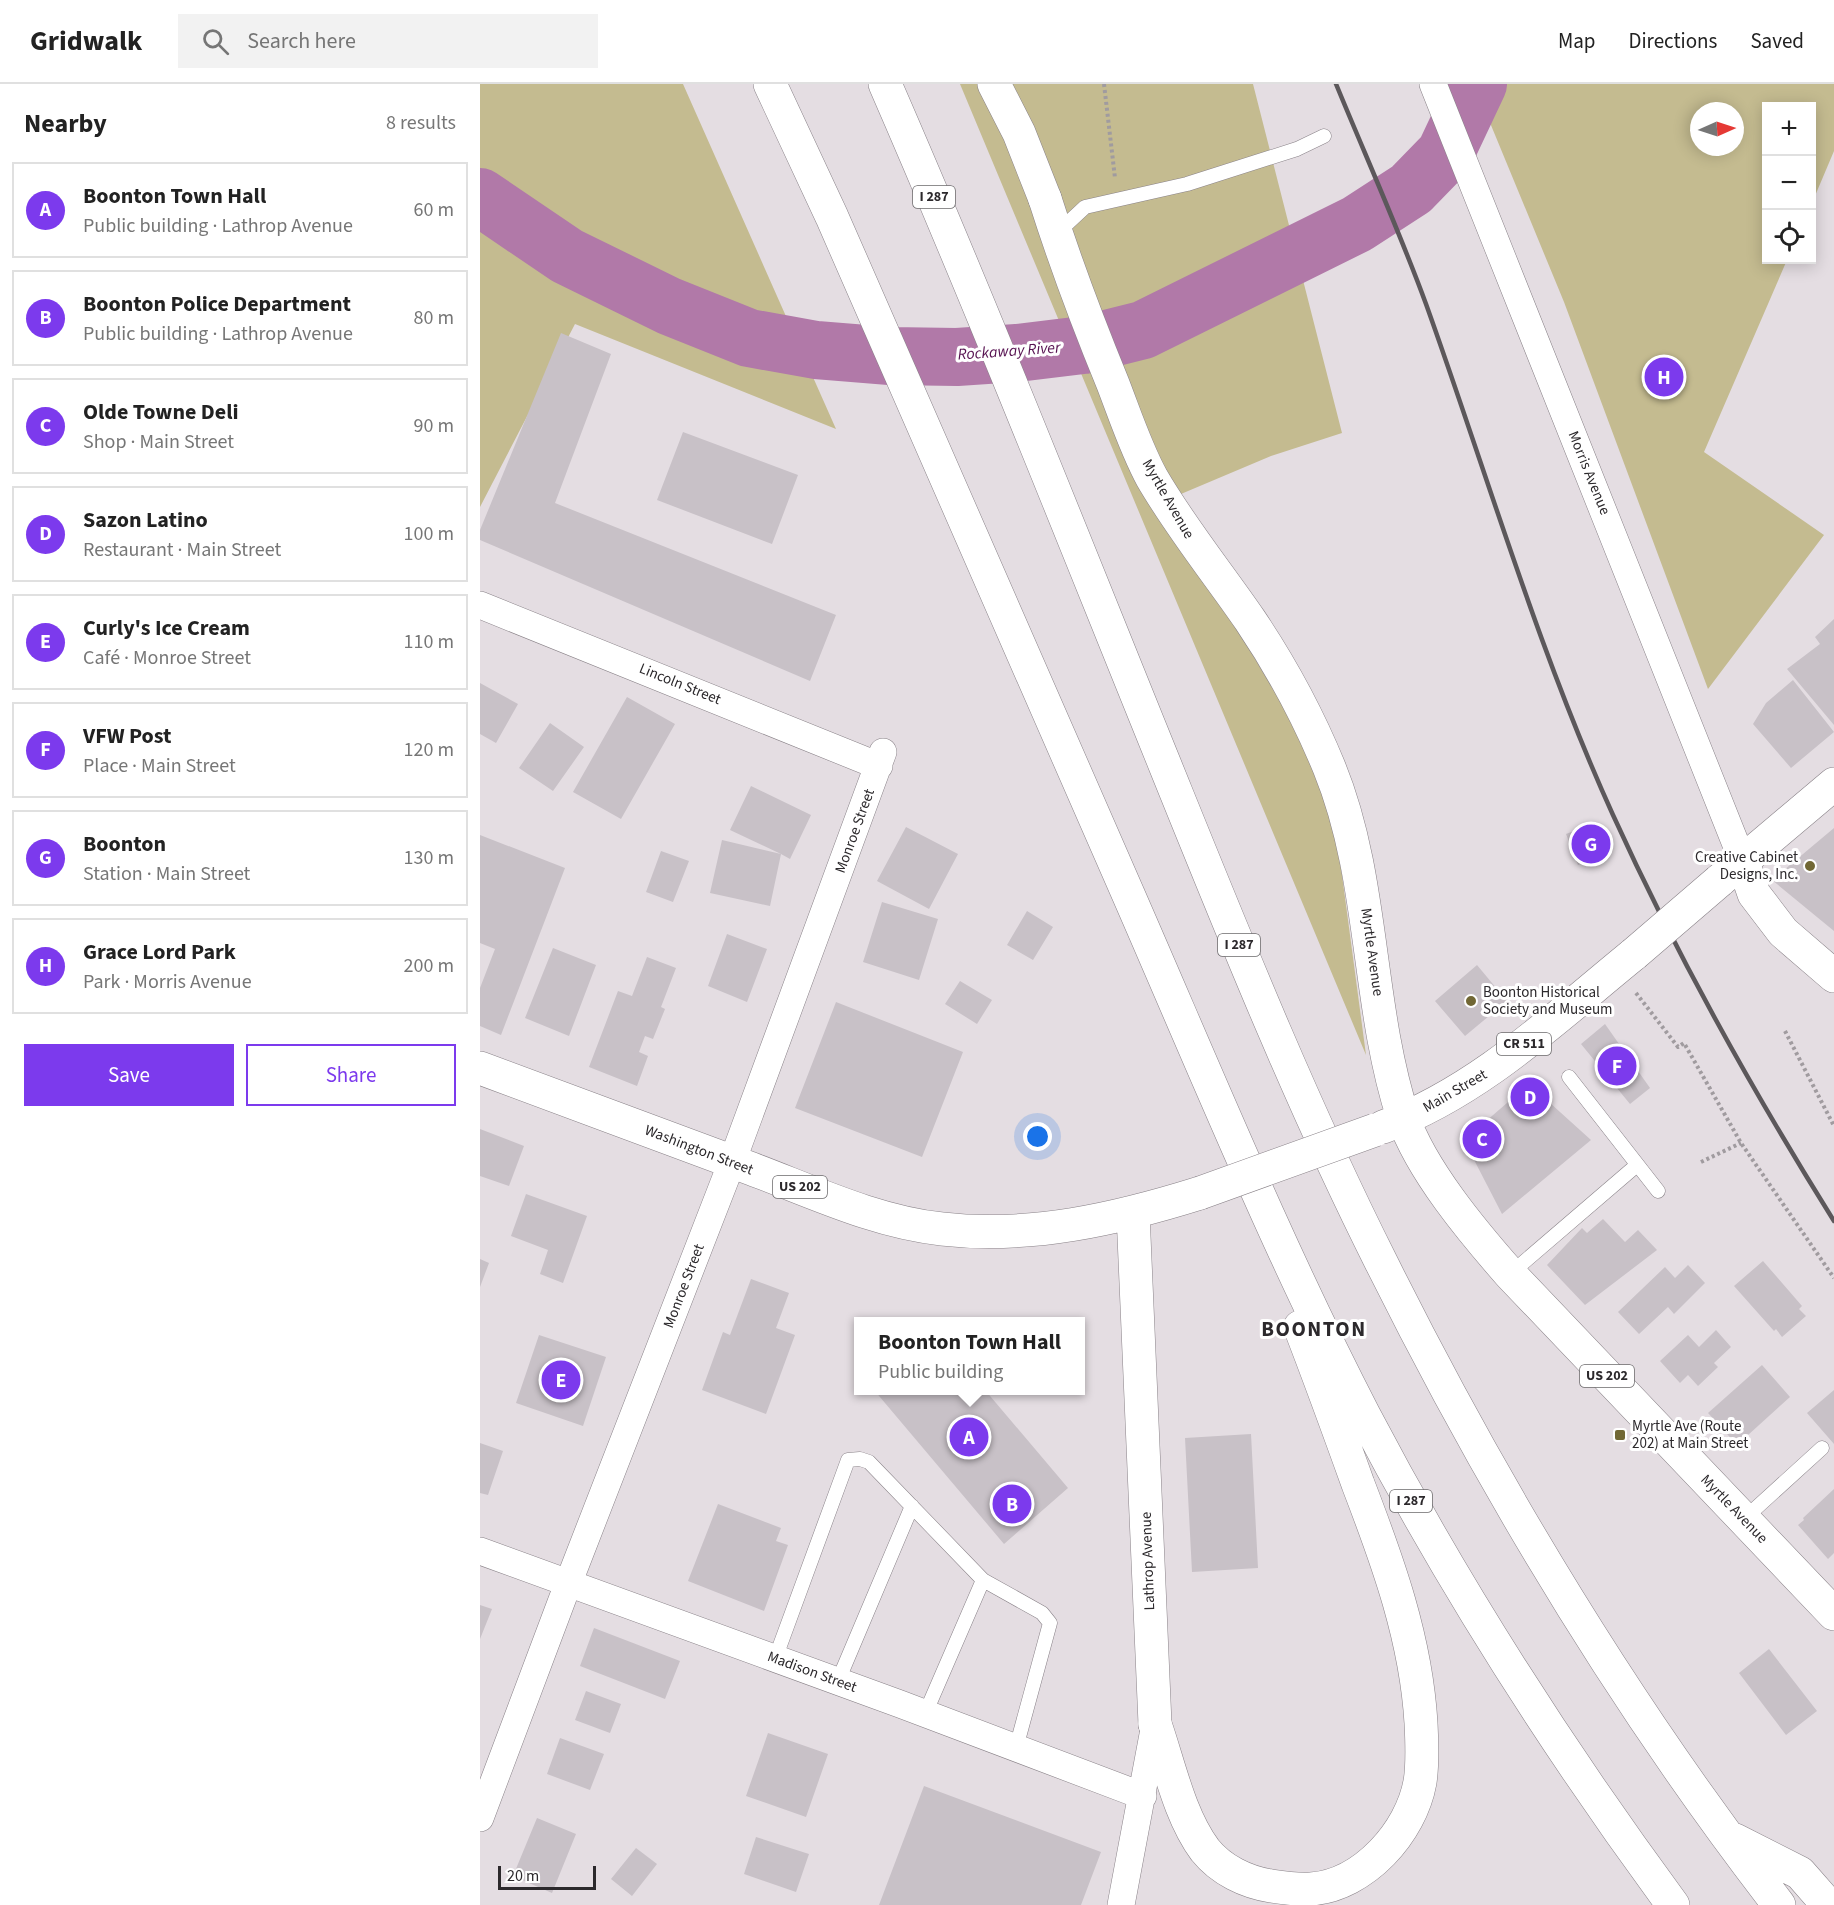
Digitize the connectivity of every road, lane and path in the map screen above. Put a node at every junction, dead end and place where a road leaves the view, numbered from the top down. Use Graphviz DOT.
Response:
graph roads {
  1 [pos="770,84"];
  2 [pos="885,84"];
  3 [pos="994,84"];
  4 [pos="1104,84"];
  5 [pos="1433,84"];
  6 [pos="1324,136"];
  7 [pos="1118,199"];
  8 [pos="1056,234"];
  9 [pos="480,605"];
  10 [pos="881,759"];
  11 [pos="1834,784"];
  12 [pos="1731,872"];
  13 [pos="1834,976"];
  14 [pos="1635,992"];
  15 [pos="1785,1031"];
  16 [pos="1203,1066"];
  17 [pos="480,1068"];
  18 [pos="1569,1077"];
  19 [pos="1389,1125"];
  20 [pos="1834,1126"];
  21 [pos="1741,1143"];
  22 [pos="732,1162"];
  23 [pos="1701,1162"];
  24 [pos="1637,1165"];
  25 [pos="1658,1191"];
  26 [pos="1133,1213"];
  27 [pos="1510,1274"];
  28 [pos="1834,1278"];
  29 [pos="1822,1448"];
  30 [pos="912,1506"];
  31 [pos="1744,1519"];
  32 [pos="480,1551"];
  33 [pos="983,1580"];
  34 [pos="568,1584"];
  35 [pos="1834,1614"];
  36 [pos="775,1659"];
  37 [pos="838,1682"];
  38 [pos="925,1713"];
  39 [pos="1155,1724"];
  40 [pos="1016,1748"];
  41 [pos="1143,1796"];
  42 [pos="480,1818"];
  43 [pos="1729,1838"];
  44 [pos="1120,1905"];
  45 [pos="1673,1905"];
  46 [pos="1779,1905"];
  47 [pos="1828,1905"];
  1 -- 16 [label="main road, I 287"];
  2 -- 43 [label="main road, I 287"];
  3 -- 8 [label="main road, Myrtle Avenue"];
  4 -- 7 [label="path"];
  5 -- 12 [label="street, Morris Avenue"];
  6 -- 7 [label="lane"];
  7 -- 8 [label="lane"];
  8 -- 19 [label="main road, Myrtle Avenue"];
  9 -- 10 [label="street, Lincoln Street"];
  10 -- 22 [label="street, Monroe Street"];
  11 -- 12 [label="main road, Main Street / CR 511"];
  12 -- 13 [label="main road"];
  12 -- 19 [label="main road, Main Street / CR 511, bridge"];
  14 -- 21 [label="path"];
  15 -- 20 [label="path"];
  16 -- 39 [label="main road"];
  16 -- 45 [label="main road, I 287"];
  17 -- 22 [label="main road, Washington Street / US 202"];
  18 -- 24 [label="lane"];
  19 -- 26 [label="main road, Main Street / US 202, bridge"];
  19 -- 27 [label="main road, Myrtle Avenue / US 202"];
  21 -- 23 [label="path"];
  21 -- 28 [label="path"];
  22 -- 26 [label="main road, Washington Street / US 202"];
  22 -- 34 [label="street, Monroe Street"];
  24 -- 25 [label="lane"];
  24 -- 27 [label="lane"];
  26 -- 39 [label="main road, Lathrop Avenue"];
  27 -- 31 [label="main road, Myrtle Avenue / US 202"];
  29 -- 31 [label="lane"];
  30 -- 33 [label="lane"];
  30 -- 36 [label="lane"];
  30 -- 37 [label="lane"];
  31 -- 35 [label="main road, Myrtle Avenue / US 202"];
  32 -- 34 [label="street, Madison Street"];
  33 -- 38 [label="lane"];
  33 -- 40 [label="lane"];
  34 -- 36 [label="street, Madison Street"];
  34 -- 42 [label="street, Monroe Street"];
  36 -- 37 [label="street, Madison Street"];
  37 -- 38 [label="street, Madison Street"];
  38 -- 40 [label="street, Madison Street"];
  39 -- 41 [label="street, Lathrop Avenue"];
  40 -- 41 [label="street, Madison Street"];
  41 -- 44 [label="street, Lathrop Avenue"];
  43 -- 46 [label="main road, I 287"];
  43 -- 47 [label="main road"];
}
